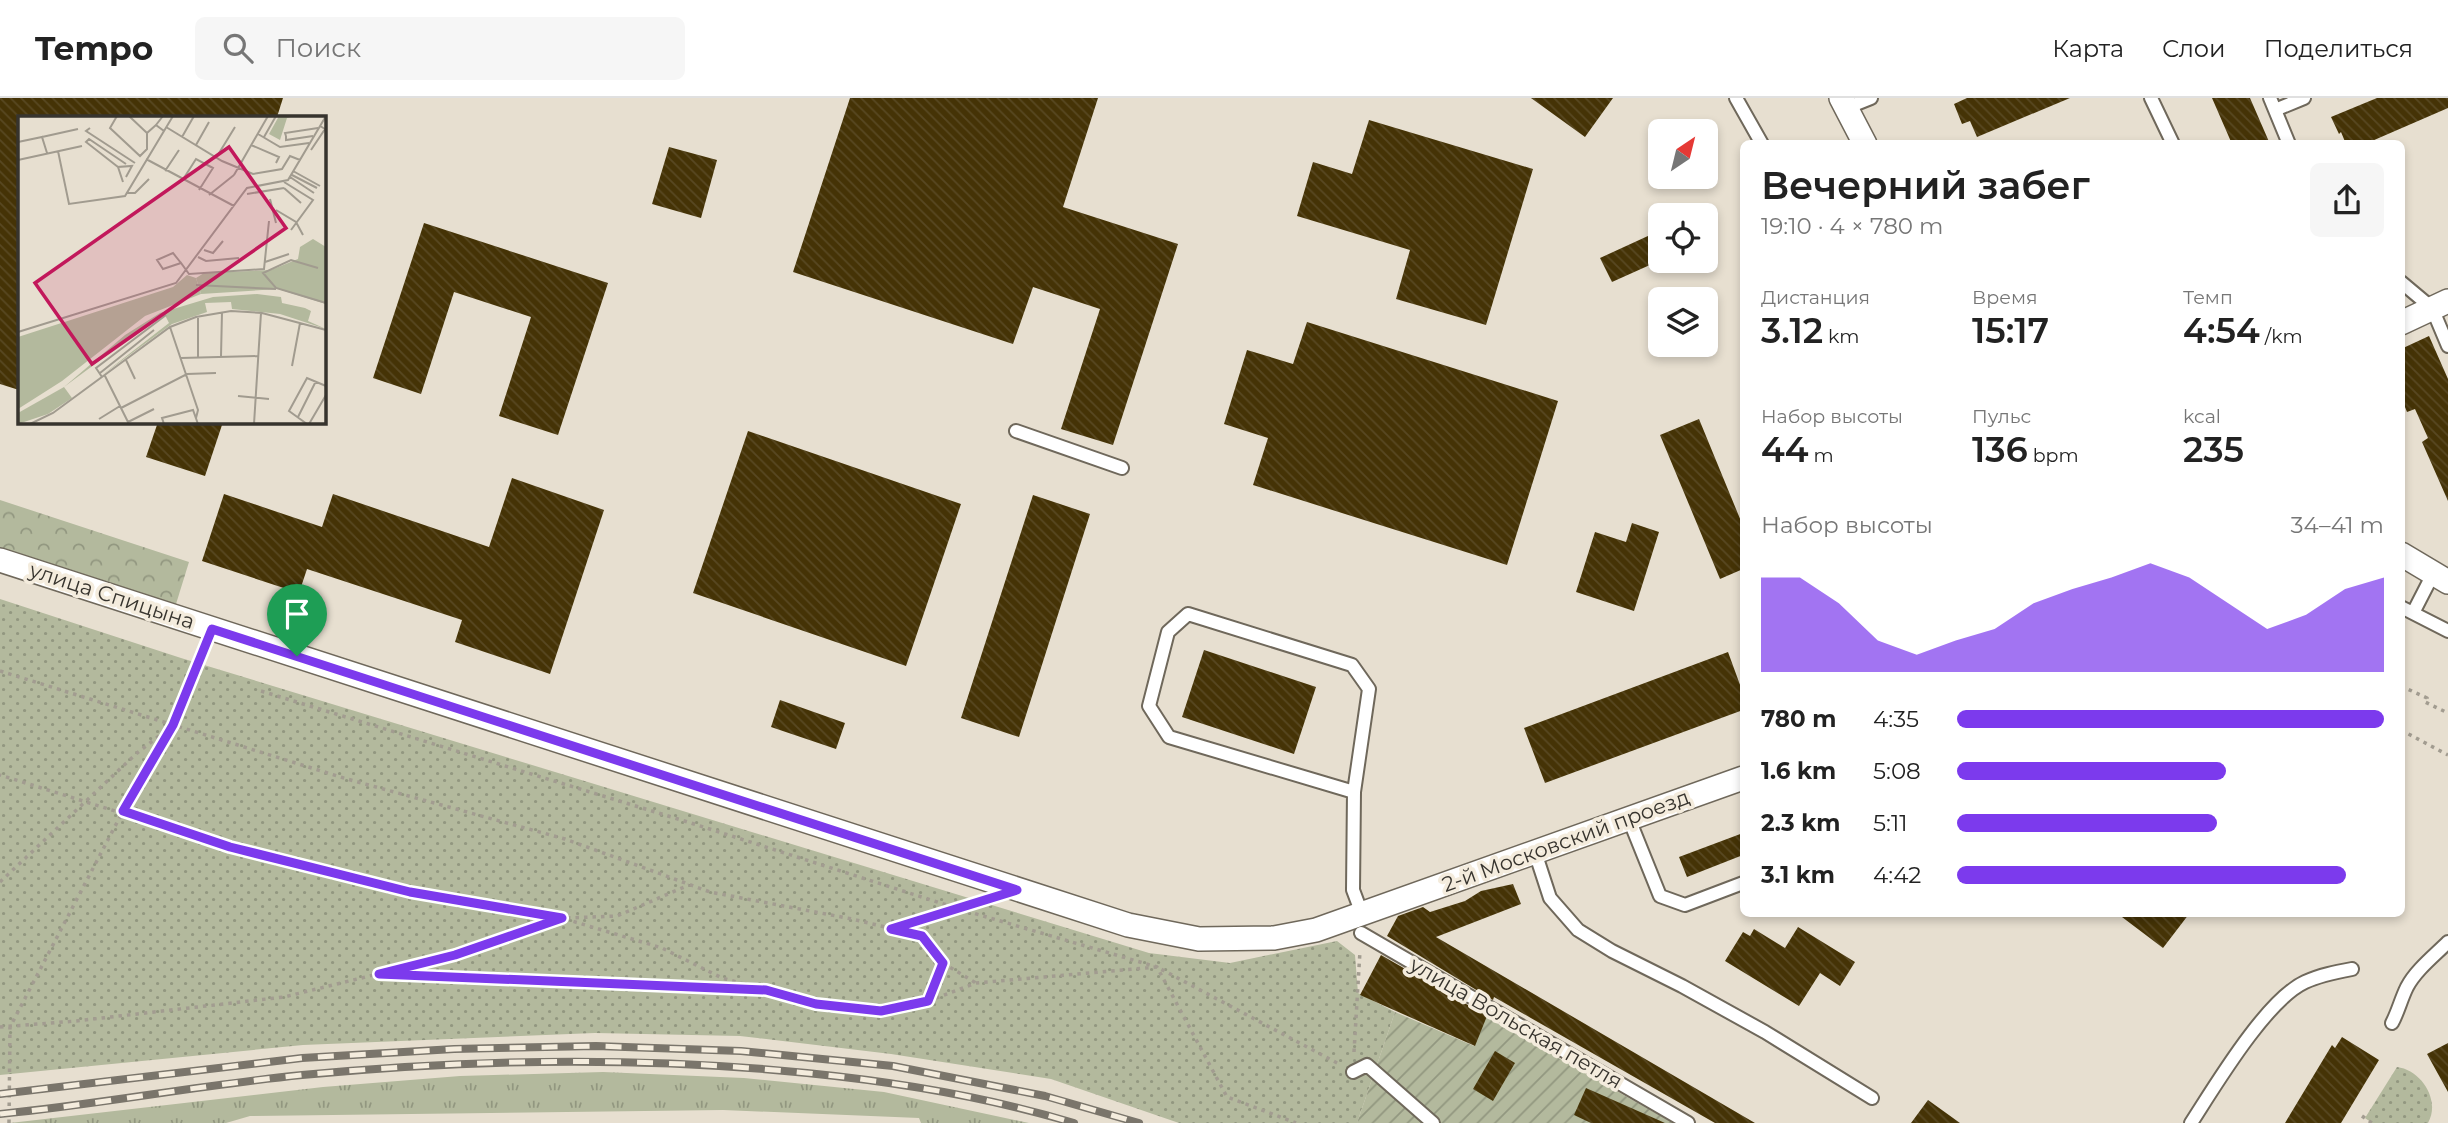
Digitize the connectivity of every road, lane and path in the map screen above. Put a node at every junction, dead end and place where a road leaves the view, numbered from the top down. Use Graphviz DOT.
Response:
graph roads {
  1 [pos="1736,98"];
  2 [pos="1871,98"];
  3 [pos="2151,98"];
  4 [pos="2304,98"];
  5 [pos="1843,103"];
  6 [pos="2272,104"];
  7 [pos="1760,140"];
  8 [pos="1863,140"];
  9 [pos="2171,140"];
  10 [pos="2287,140"];
  11 [pos="2405,284"];
  12 [pos="2440,304"];
  13 [pos="2405,321"];
  14 [pos="2448,346"];
  15 [pos="1016,431"];
  16 [pos="1122,468"];
  17 [pos="2405,556"];
  18 [pos="0,560"];
  19 [pos="2440,578"];
  20 [pos="2407,610"];
  21 [pos="212,629"];
  22 [pos="2448,631"];
  23 [pos="0,671"];
  24 [pos="2405,688"];
  25 [pos="261,691"];
  26 [pos="2448,713"];
  27 [pos="173,725"];
  28 [pos="2405,732"];
  29 [pos="2448,755"];
  30 [pos="0,775"];
  31 [pos="1740,779"];
  32 [pos="1354,792"];
  33 [pos="85,801"];
  34 [pos="123,811"];
  35 [pos="1629,819"];
  36 [pos="1535,852"];
  37 [pos="0,882"];
  38 [pos="690,884"];
  39 [pos="1740,884"];
  40 [pos="1017,890"];
  41 [pos="1389,904"];
  42 [pos="956,908"];
  43 [pos="562,918"];
  44 [pos="1362,923"];
  45 [pos="891,929"];
  46 [pos="2448,942"];
  47 [pos="943,963"];
  48 [pos="1157,967"];
  49 [pos="2352,969"];
  50 [pos="379,974"];
  51 [pos="976,983"];
  52 [pos="766,990"];
  53 [pos="928,1001"];
  54 [pos="2392,1023"];
  55 [pos="0,1027"];
  56 [pos="10,1027"];
  57 [pos="1353,1072"];
  58 [pos="1872,1098"];
  59 [pos="2362,1116"];
  60 [pos="9,1123"];
  61 [pos="1296,1123"];
  62 [pos="1433,1123"];
  63 [pos="1688,1123"];
  64 [pos="2191,1123"];
  65 [pos="2372,1123"];
  1 -- 7 [label="lane"];
  2 -- 5 [label="lane"];
  3 -- 9 [label="lane"];
  4 -- 6 [label="lane"];
  5 -- 8 [label="street"];
  6 -- 10 [label="lane"];
  11 -- 12 [label="lane"];
  12 -- 13 [label="street"];
  12 -- 14 [label="lane"];
  15 -- 16 [label="lane"];
  17 -- 19 [label="street"];
  18 -- 21 [label="street, улица Спицына"];
  19 -- 20 [label="lane"];
  20 -- 22 [label="lane"];
  21 -- 27 [label="path"];
  21 -- 40 [label="street, улица Спицына"];
  23 -- 27 [label="path"];
  24 -- 26 [label="path"];
  25 -- 42 [label="path"];
  27 -- 33 [label="path"];
  27 -- 34 [label="path"];
  27 -- 38 [label="path"];
  28 -- 29 [label="path"];
  30 -- 33 [label="path"];
  31 -- 35 [label="street, 2-й Московский проезд"];
  32 -- 32 [label="lane"];
  32 -- 44 [label="lane"];
  33 -- 34 [label="path"];
  33 -- 37 [label="path"];
  34 -- 43 [label="path"];
  34 -- 56 [label="path"];
  35 -- 36 [label="street, 2-й Московский проезд"];
  35 -- 39 [label="lane"];
  36 -- 41 [label="street, 2-й Московский проезд"];
  36 -- 58 [label="lane"];
  38 -- 43 [label="path"];
  38 -- 45 [label="path"];
  40 -- 42 [label="path"];
  40 -- 44 [label="street, улица Спицына"];
  41 -- 44 [label="street, улица Спицына"];
  42 -- 45 [label="path"];
  42 -- 48 [label="path"];
  43 -- 50 [label="path"];
  43 -- 52 [label="path"];
  44 -- 57 [label="path"];
  44 -- 63 [label="lane, улица Вольская петля"];
  45 -- 47 [label="path"];
  46 -- 54 [label="lane"];
  47 -- 51 [label="path"];
  47 -- 53 [label="path"];
  48 -- 51 [label="path"];
  48 -- 57 [label="path"];
  48 -- 61 [label="path"];
  49 -- 64 [label="lane"];
  50 -- 52 [label="path"];
  50 -- 56 [label="path"];
  51 -- 53 [label="path"];
  52 -- 53 [label="path"];
  55 -- 56 [label="path"];
  56 -- 60 [label="path"];
  57 -- 62 [label="lane"];
  59 -- 65 [label="path"];
}
